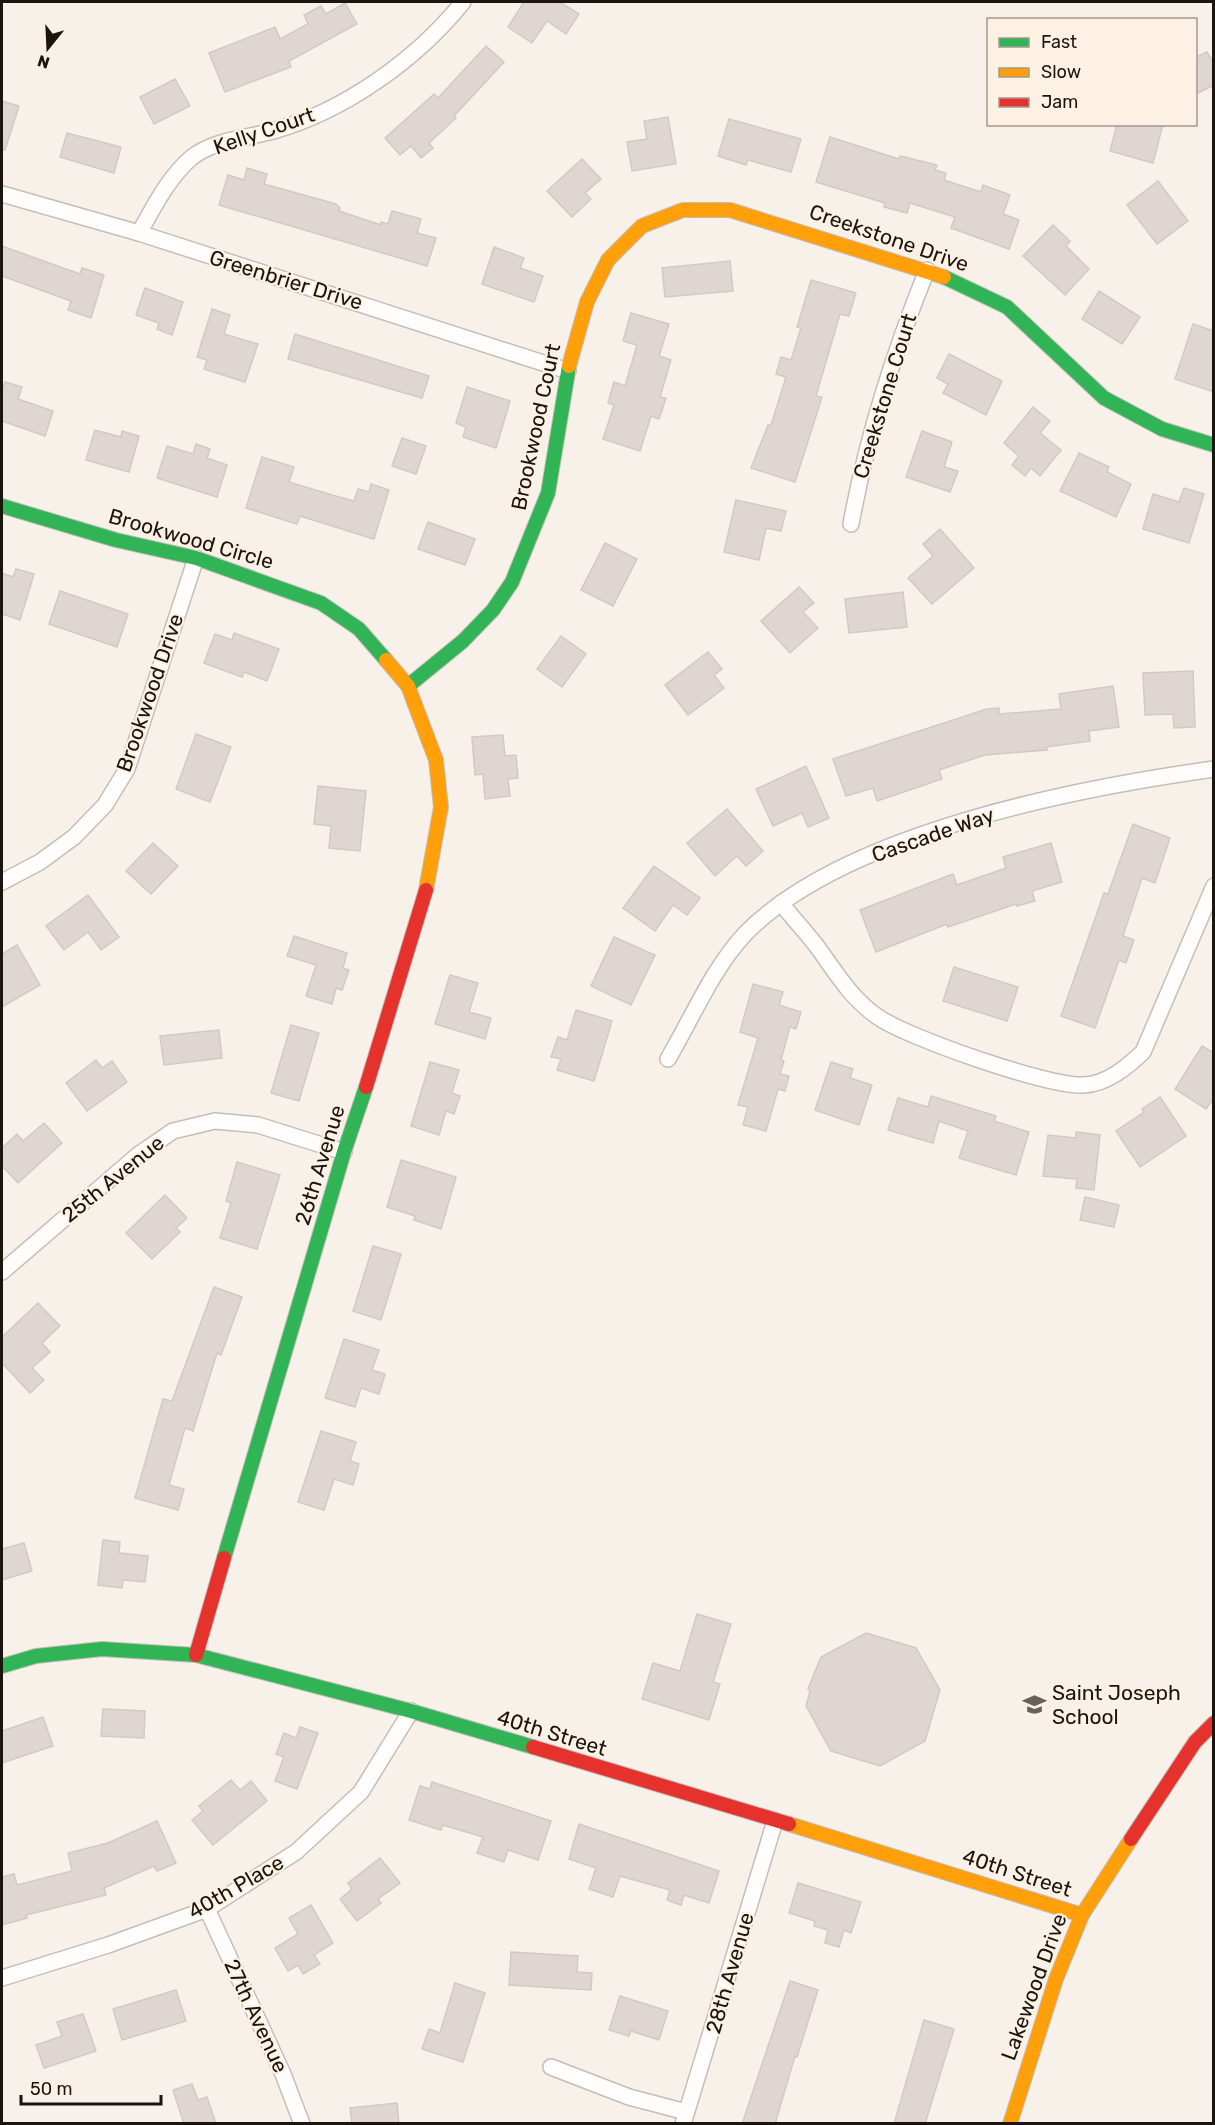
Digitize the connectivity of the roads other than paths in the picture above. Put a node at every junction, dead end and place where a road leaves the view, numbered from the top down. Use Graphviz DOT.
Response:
graph roads {
  1 [pos="463,2"];
  2 [pos="2,194"];
  3 [pos="139,233"];
  4 [pos="622,247"];
  5 [pos="927,270"];
  6 [pos="568,371"];
  7 [pos="1214,445"];
  8 [pos="2,506"];
  9 [pos="851,524"];
  10 [pos="196,558"];
  11 [pos="408,686"];
  12 [pos="1214,769"];
  13 [pos="2,882"];
  14 [pos="1214,886"];
  15 [pos="781,903"];
  16 [pos="668,1059"];
  17 [pos="344,1152"];
  18 [pos="2,1272"];
  19 [pos="196,1655"];
  20 [pos="2,1666"];
  21 [pos="411,1711"];
  22 [pos="1214,1724"];
  23 [pos="775,1821"];
  24 [pos="207,1909"];
  25 [pos="1082,1915"];
  26 [pos="2,1978"];
  27 [pos="551,2067"];
  28 [pos="684,2118"];
  29 [pos="302,2124"];
  30 [pos="1010,2124"];
  1 -- 3 [label="street, Kelly Court"];
  2 -- 3 [label="street, Greenbrier Drive"];
  3 -- 6 [label="street, Greenbrier Drive"];
  4 -- 5 [label="street, Creekstone Drive"];
  4 -- 6 [label="street, Brookwood Court"];
  5 -- 7 [label="street, Creekstone Drive"];
  5 -- 9 [label="street, Creekstone Court"];
  6 -- 11 [label="street, Brookwood Court"];
  8 -- 10 [label="street, Brookwood Circle"];
  10 -- 11 [label="street, Brookwood Circle"];
  10 -- 13 [label="street, Brookwood Drive"];
  11 -- 17 [label="street, 26th Avenue"];
  12 -- 15 [label="street, Cascade Way"];
  14 -- 15 [label="street"];
  15 -- 16 [label="street, Cascade Way"];
  17 -- 18 [label="street, 25th Avenue"];
  17 -- 19 [label="street, 26th Avenue"];
  19 -- 20 [label="street, 40th Street"];
  19 -- 21 [label="street, 40th Street"];
  21 -- 23 [label="street, 40th Street"];
  21 -- 24 [label="street, 40th Place"];
  22 -- 25 [label="street, Lakewood Drive"];
  23 -- 25 [label="street, 40th Street"];
  23 -- 28 [label="street, 28th Avenue"];
  24 -- 26 [label="street, 40th Place"];
  24 -- 29 [label="street, 27th Avenue"];
  25 -- 30 [label="street, Lakewood Drive"];
  27 -- 28 [label="street"];
}
